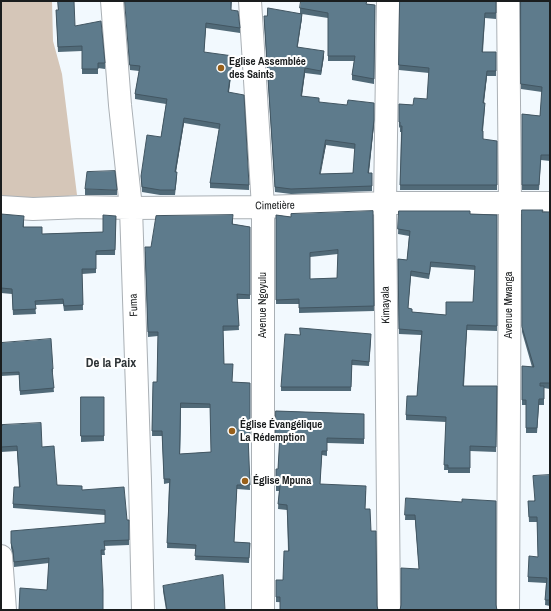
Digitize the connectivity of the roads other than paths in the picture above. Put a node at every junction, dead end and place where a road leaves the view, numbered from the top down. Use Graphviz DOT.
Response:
graph roads {
  1 [pos="112,1"];
  2 [pos="250,1"];
  3 [pos="388,1"];
  4 [pos="508,1"];
  5 [pos="385,203"];
  6 [pos="510,203"];
  7 [pos="550,203"];
  8 [pos="263,207"];
  9 [pos="1,208"];
  10 [pos="131,208"];
  11 [pos="1,556"];
  12 [pos="5,610"];
  13 [pos="143,610"];
  14 [pos="263,610"];
  15 [pos="389,610"];
  16 [pos="508,610"];
  1 -- 10 [label="street, Fuma"];
  2 -- 8 [label="street, Avenue Ngoyulu"];
  3 -- 5 [label="street, Kimayala"];
  4 -- 6 [label="street, Avenue Mwanga"];
  5 -- 6 [label="street, Cimetière"];
  5 -- 8 [label="street, Cimetière"];
  5 -- 15 [label="street, Kimayala"];
  6 -- 7 [label="street, Cimetière"];
  6 -- 16 [label="street, Avenue Mwanga"];
  8 -- 10 [label="street, Cimetière"];
  8 -- 14 [label="street, Avenue Ngoyulu"];
  9 -- 10 [label="street, Cimetière"];
  10 -- 13 [label="street, Fuma"];
  11 -- 12 [label="street"];
}
